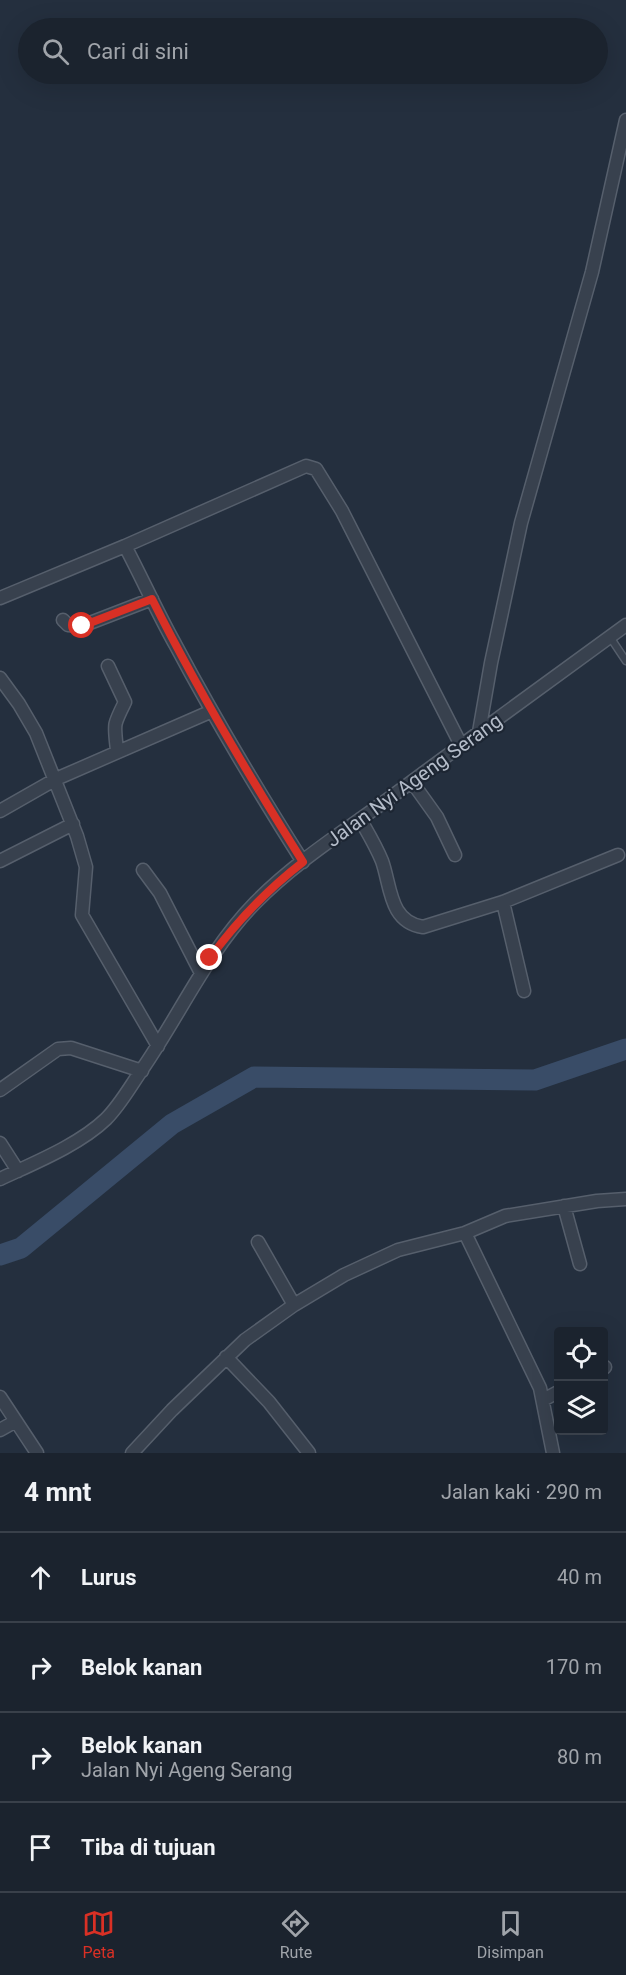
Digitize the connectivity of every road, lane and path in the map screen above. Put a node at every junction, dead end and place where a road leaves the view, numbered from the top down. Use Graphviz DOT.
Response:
graph roads {
  1 [pos="626,120"];
  2 [pos="125,546"];
  3 [pos="0,598"];
  4 [pos="152,599"];
  5 [pos="63,620"];
  6 [pos="626,625"];
  7 [pos="610,637"];
  8 [pos="626,661"];
  9 [pos="108,666"];
  10 [pos="0,678"];
  11 [pos="212,711"];
  12 [pos="479,732"];
  13 [pos="461,745"];
  14 [pos="117,750"];
  15 [pos="56,778"];
  16 [pos="412,782"];
  17 [pos="0,811"];
  18 [pos="360,819"];
  19 [pos="73,824"];
  20 [pos="455,855"];
  21 [pos="618,855"];
  22 [pos="0,861"];
  23 [pos="303,862"];
  24 [pos="143,870"];
  25 [pos="503,902"];
  26 [pos="201,973"];
  27 [pos="525,991"];
  28 [pos="158,1046"];
  29 [pos="142,1071"];
  30 [pos="0,1090"];
  31 [pos="0,1143"];
  32 [pos="18,1171"];
  33 [pos="0,1179"];
  34 [pos="626,1199"];
  35 [pos="564,1206"];
  36 [pos="465,1233"];
  37 [pos="258,1242"];
  38 [pos="580,1264"];
  39 [pos="294,1305"];
  40 [pos="226,1357"];
  41 [pos="554,1394"];
  42 [pos="0,1398"];
  43 [pos="543,1400"];
  44 [pos="16,1420"];
  45 [pos="0,1430"];
  46 [pos="38,1453"];
  47 [pos="132,1453"];
  48 [pos="309,1453"];
  49 [pos="553,1453"];
  1 -- 12 [label="street"];
  2 -- 3 [label="street"];
  2 -- 4 [label="street"];
  2 -- 13 [label="street"];
  4 -- 5 [label="street"];
  4 -- 11 [label="street"];
  6 -- 7 [label="street, Jalan Nyi Ageng Serang"];
  7 -- 8 [label="lane"];
  7 -- 12 [label="street, Jalan Nyi Ageng Serang"];
  9 -- 14 [label="street"];
  10 -- 15 [label="street"];
  11 -- 14 [label="street"];
  11 -- 23 [label="street"];
  12 -- 13 [label="street, Jalan Nyi Ageng Serang"];
  13 -- 16 [label="street, Jalan Nyi Ageng Serang"];
  14 -- 15 [label="street"];
  15 -- 17 [label="street"];
  15 -- 19 [label="street"];
  16 -- 18 [label="street, Jalan Nyi Ageng Serang"];
  16 -- 20 [label="street"];
  18 -- 23 [label="street, Jalan Nyi Ageng Serang"];
  18 -- 25 [label="street"];
  19 -- 22 [label="street"];
  19 -- 28 [label="street"];
  21 -- 25 [label="street"];
  23 -- 26 [label="street, Jalan Nyi Ageng Serang"];
  24 -- 26 [label="street"];
  25 -- 27 [label="street"];
  26 -- 28 [label="street, Jalan Nyi Ageng Serang"];
  28 -- 29 [label="street, Jalan Nyi Ageng Serang"];
  29 -- 30 [label="street"];
  29 -- 32 [label="street, Jalan Nyi Ageng Serang"];
  31 -- 32 [label="street"];
  32 -- 33 [label="street, Jalan Nyi Ageng Serang"];
  34 -- 35 [label="street"];
  35 -- 36 [label="street"];
  35 -- 38 [label="street"];
  36 -- 39 [label="street"];
  36 -- 43 [label="street"];
  37 -- 39 [label="street"];
  39 -- 40 [label="street"];
  40 -- 47 [label="street"];
  40 -- 48 [label="street"];
  41 -- 43 [label="street"];
  42 -- 44 [label="street"];
  43 -- 49 [label="street"];
  44 -- 45 [label="street"];
  44 -- 46 [label="street"];
}
